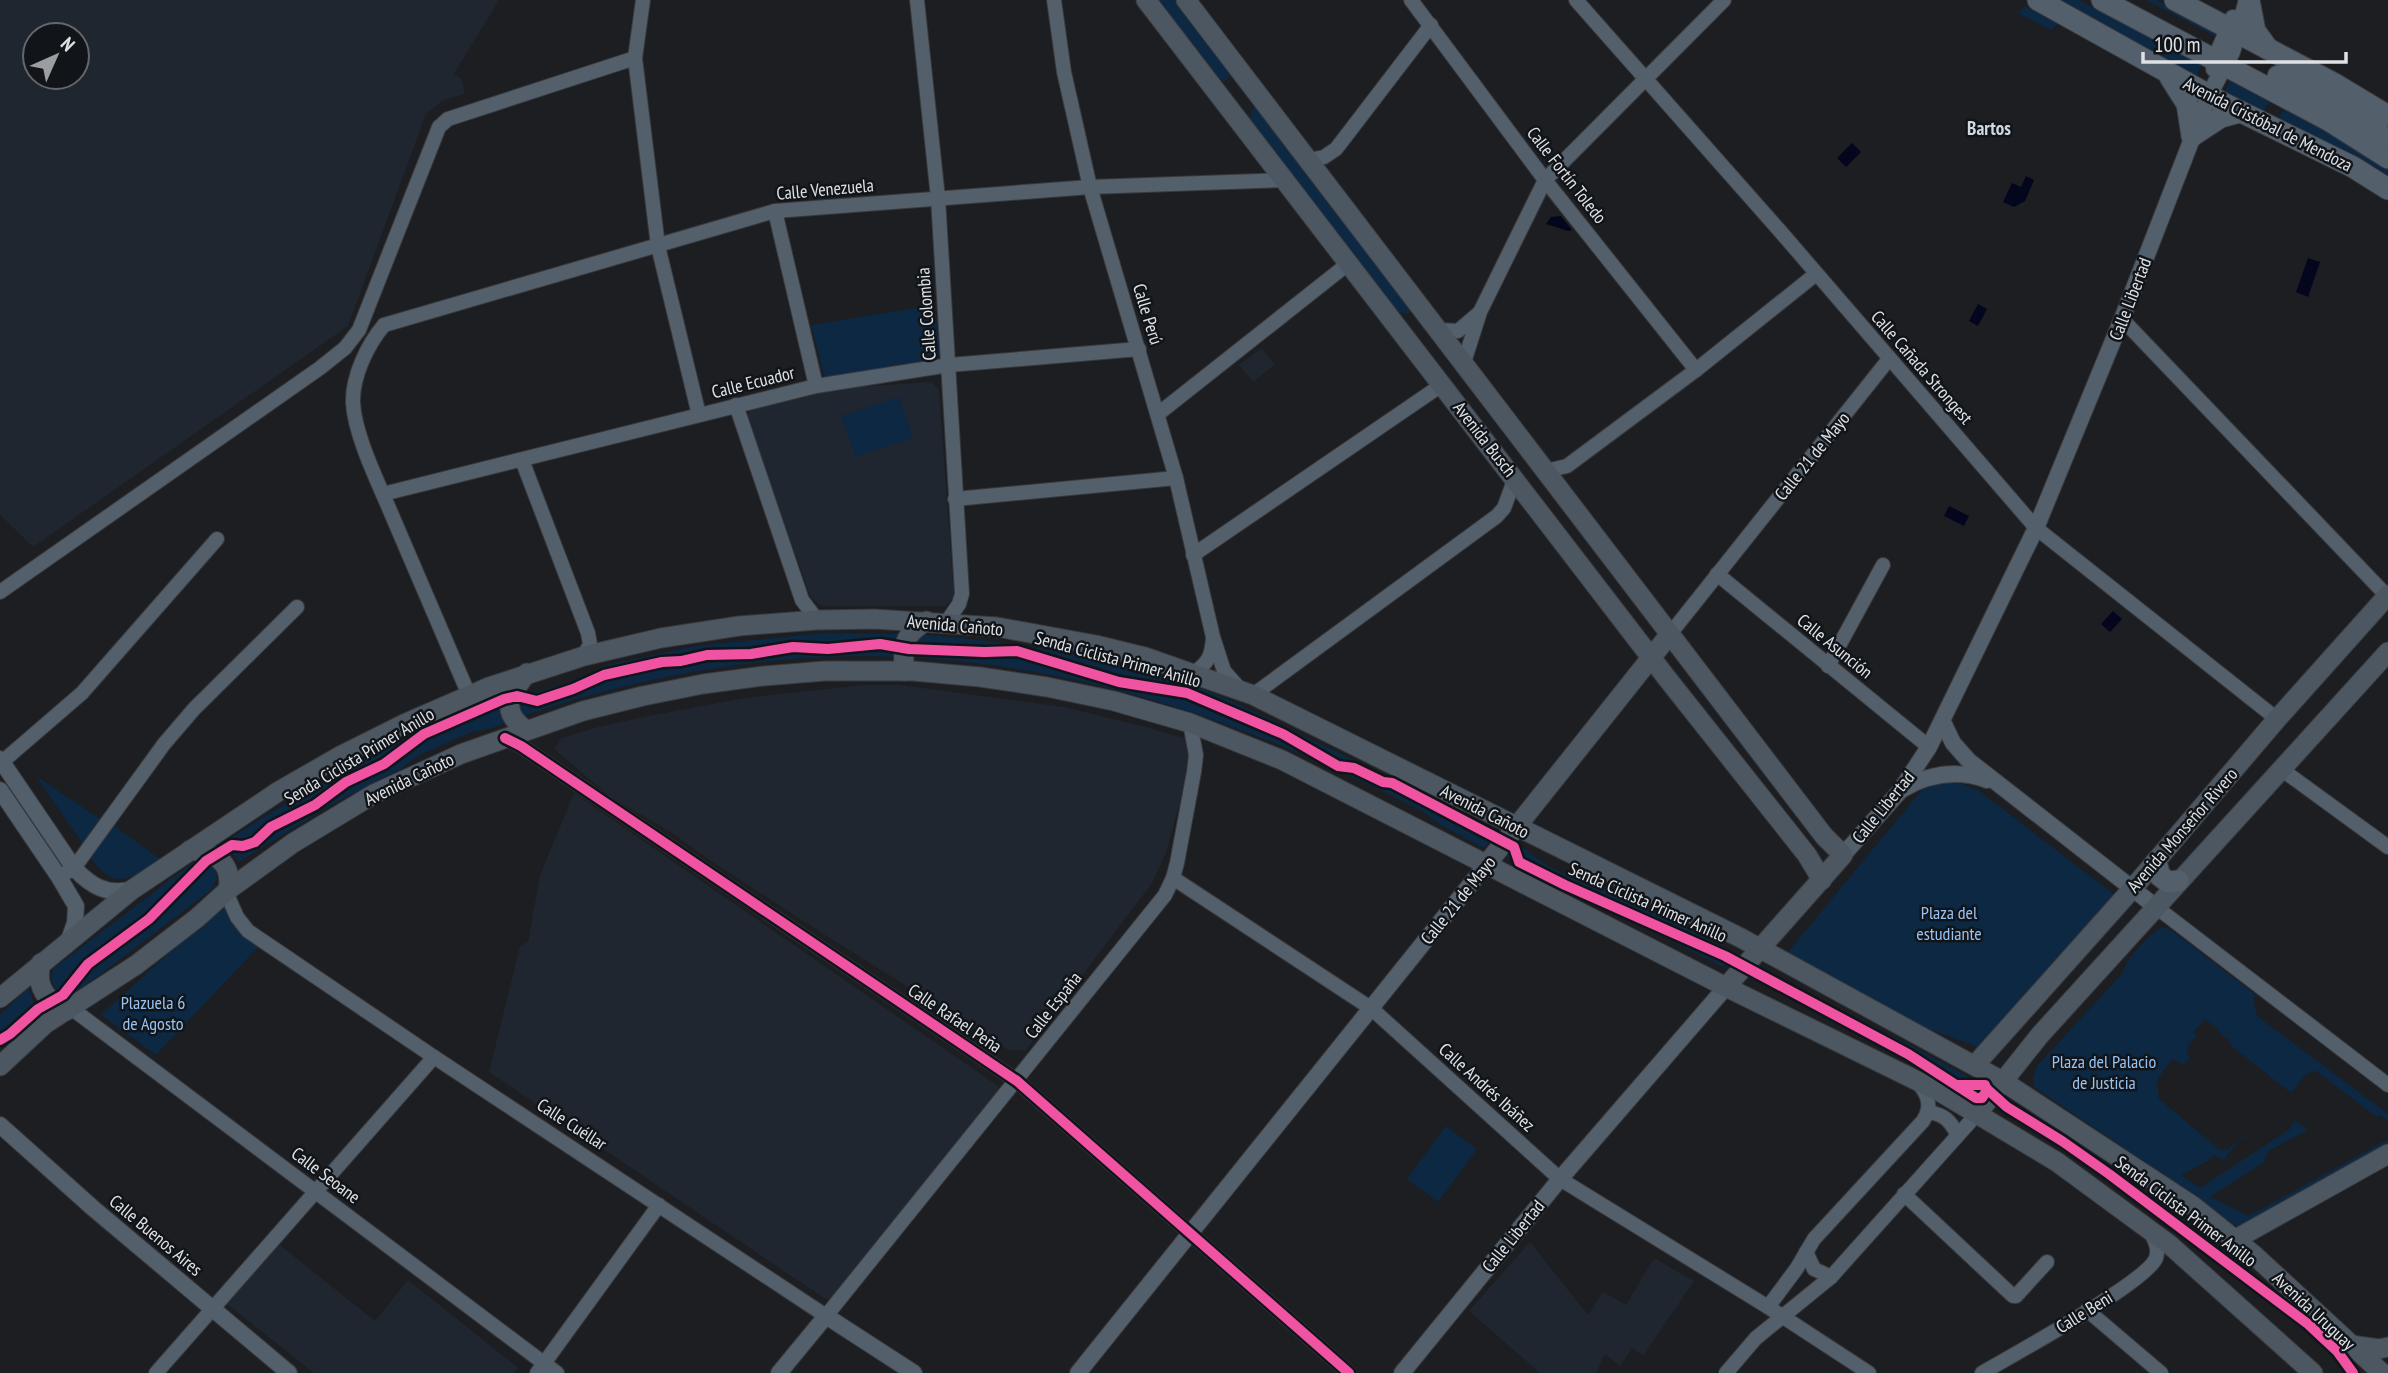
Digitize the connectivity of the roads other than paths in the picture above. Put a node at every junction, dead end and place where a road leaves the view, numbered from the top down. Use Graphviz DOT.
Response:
graph roads {
  1 [pos="643,0"];
  2 [pos="918,0"];
  3 [pos="1054,0"];
  4 [pos="1146,0"];
  5 [pos="1186,0"];
  6 [pos="1411,0"];
  7 [pos="1576,0"];
  8 [pos="1724,0"];
  9 [pos="2038,0"];
  10 [pos="2102,0"];
  11 [pos="2133,0"];
  12 [pos="2180,0"];
  13 [pos="2242,0"];
  14 [pos="2248,0"];
  15 [pos="1431,25"];
  16 [pos="2227,47"];
  17 [pos="2270,51"];
  18 [pos="635,58"];
  19 [pos="1239,69"];
  20 [pos="2164,70"];
  21 [pos="1644,79"];
  22 [pos="1214,87"];
  23 [pos="1258,93"];
  24 [pos="2209,95"];
  25 [pos="2282,95"];
  26 [pos="2240,112"];
  27 [pos="1234,115"];
  28 [pos="2388,117"];
  29 [pos="2269,126"];
  30 [pos="2192,136"];
  31 [pos="2388,140"];
  32 [pos="2388,158"];
  33 [pos="1309,160"];
  34 [pos="1285,180"];
  35 [pos="1545,180"];
  36 [pos="1090,187"];
  37 [pos="2388,189"];
  38 [pos="938,198"];
  39 [pos="775,211"];
  40 [pos="658,246"];
  41 [pos="1349,263"];
  42 [pos="1816,274"];
  43 [pos="1420,306"];
  44 [pos="368,308"];
  45 [pos="1480,312"];
  46 [pos="2122,319"];
  47 [pos="1394,322"];
  48 [pos="359,330"];
  49 [pos="380,330"];
  50 [pos="1439,330"];
  51 [pos="1139,349"];
  52 [pos="1419,353"];
  53 [pos="1889,359"];
  54 [pos="1465,364"];
  55 [pos="949,365"];
  56 [pos="1696,370"];
  57 [pos="1443,384"];
  58 [pos="816,386"];
  59 [pos="1485,390"];
  60 [pos="736,405"];
  61 [pos="1463,411"];
  62 [pos="1158,414"];
  63 [pos="699,415"];
  64 [pos="522,460"];
  65 [pos="1546,471"];
  66 [pos="1176,478"];
  67 [pos="1515,478"];
  68 [pos="383,494"];
  69 [pos="955,499"];
  70 [pos="2036,528"];
  71 [pos="217,539"];
  72 [pos="1193,555"];
  73 [pos="1883,565"];
  74 [pos="1717,574"];
  75 [pos="0,592"];
  76 [pos="2388,596"];
  77 [pos="297,607"];
  78 [pos="817,620"];
  79 [pos="937,622"];
  80 [pos="1670,634"];
  81 [pos="1213,637"];
  82 [pos="2388,652"];
  83 [pos="584,656"];
  84 [pos="1651,657"];
  85 [pos="1688,658"];
  86 [pos="1828,666"];
  87 [pos="904,671"];
  88 [pos="527,673"];
  89 [pos="1193,673"];
  90 [pos="1666,677"];
  91 [pos="1247,693"];
  92 [pos="469,695"];
  93 [pos="2277,719"];
  94 [pos="1942,722"];
  95 [pos="1190,723"];
  96 [pos="526,730"];
  97 [pos="505,738"];
  98 [pos="1928,747"];
  99 [pos="1,760"];
  100 [pos="2281,769"];
  101 [pos="1996,783"];
  102 [pos="0,790"];
  103 [pos="1900,791"];
  104 [pos="1517,827"];
  105 [pos="1824,836"];
  106 [pos="2388,847"];
  107 [pos="190,850"];
  108 [pos="1807,855"];
  109 [pos="1843,855"];
  110 [pos="2156,862"];
  111 [pos="1486,865"];
  112 [pos="74,868"];
  113 [pos="58,877"];
  114 [pos="1173,878"];
  115 [pos="1822,880"];
  116 [pos="2178,881"];
  117 [pos="2133,888"];
  118 [pos="132,889"];
  119 [pos="227,891"];
  120 [pos="2156,907"];
  121 [pos="69,940"];
  122 [pos="1759,948"];
  123 [pos="41,963"];
  124 [pos="1726,987"];
  125 [pos="0,999"];
  126 [pos="69,1009"];
  127 [pos="1371,1009"];
  128 [pos="434,1057"];
  129 [pos="1975,1065"];
  130 [pos="0,1066"];
  131 [pos="1915,1079"];
  132 [pos="1017,1081"];
  133 [pos="2004,1082"];
  134 [pos="2388,1085"];
  135 [pos="1929,1112"];
  136 [pos="1977,1114"];
  137 [pos="0,1125"];
  138 [pos="1957,1134"];
  139 [pos="2388,1154"];
  140 [pos="1560,1179"];
  141 [pos="315,1191"];
  142 [pos="1904,1194"];
  143 [pos="660,1205"];
  144 [pos="2150,1231"];
  145 [pos="1190,1233"];
  146 [pos="2235,1239"];
  147 [pos="1806,1252"];
  148 [pos="2047,1262"];
  149 [pos="1831,1277"];
  150 [pos="1768,1307"];
  151 [pos="214,1309"];
  152 [pos="2087,1310"];
  153 [pos="826,1316"];
  154 [pos="1781,1316"];
  155 [pos="2350,1345"];
  156 [pos="2388,1347"];
  157 [pos="541,1368"];
  158 [pos="2383,1371"];
  159 [pos="156,1373"];
  160 [pos="289,1373"];
  161 [pos="557,1373"];
  162 [pos="779,1373"];
  163 [pos="914,1373"];
  164 [pos="1078,1373"];
  165 [pos="1349,1373"];
  166 [pos="1402,1373"];
  167 [pos="1727,1373"];
  168 [pos="1869,1373"];
  169 [pos="1982,1373"];
  170 [pos="2161,1373"];
  171 [pos="2313,1373"];
  1 -- 18 [label="street"];
  2 -- 38 [label="street, Calle Colombia"];
  3 -- 36 [label="street, Calle Perú"];
  4 -- 22 [label="main road, Avenida Busch"];
  5 -- 19 [label="main road, Avenida Busch"];
  6 -- 15 [label="street, Calle Fortín Toledo"];
  7 -- 21 [label="street, Calle Cañada Strongest"];
  8 -- 21 [label="street"];
  9 -- 20 [label="main road, Avenida Cristóbal de Mendoza"];
  10 -- 16 [label="main road, Avenida Cristóbal de Mendoza"];
  11 -- 16 [label="main road, Avenida Cristóbal de Mendoza"];
  12 -- 16 [label="main road, Avenida Cristóbal de Mendoza"];
  13 -- 16 [label="street"];
  14 -- 16 [label="street"];
  14 -- 17 [label="main road"];
  15 -- 33 [label="street"];
  15 -- 35 [label="street, Calle Fortín Toledo"];
  16 -- 17 [label="main road, Avenida Cristóbal de Mendoza"];
  16 -- 24 [label="street, Calle Libertad"];
  16 -- 25 [label="main road, Avenida Cristóbal de Mendoza"];
  16 -- 31 [label="main road, Avenida Cristóbal de Mendoza"];
  17 -- 28 [label="main road, Avenida Cristóbal de Mendoza"];
  18 -- 40 [label="street"];
  18 -- 44 [label="street"];
  19 -- 22 [label="main road"];
  19 -- 23 [label="main road, Avenida Busch"];
  20 -- 24 [label="main road, Avenida Cristóbal de Mendoza"];
  20 -- 30 [label="main road"];
  21 -- 35 [label="street"];
  21 -- 42 [label="street, Calle Cañada Strongest"];
  22 -- 27 [label="main road, Avenida Busch"];
  23 -- 27 [label="main road"];
  23 -- 33 [label="main road, Avenida Busch"];
  24 -- 26 [label="main road, Avenida Cristóbal de Mendoza"];
  24 -- 30 [label="street, Calle Libertad"];
  25 -- 29 [label="main road"];
  25 -- 32 [label="main road, Avenida Cristóbal de Mendoza"];
  26 -- 29 [label="main road, Avenida Cristóbal de Mendoza"];
  26 -- 30 [label="main road"];
  27 -- 34 [label="main road, Avenida Busch"];
  29 -- 37 [label="main road, Avenida Cristóbal de Mendoza"];
  30 -- 46 [label="street, Calle Libertad"];
  33 -- 43 [label="main road, Avenida Busch"];
  34 -- 36 [label="street, Calle Venezuela"];
  34 -- 41 [label="main road, Avenida Busch"];
  35 -- 45 [label="street"];
  35 -- 56 [label="street, Calle Fortín Toledo"];
  36 -- 38 [label="street, Calle Venezuela"];
  36 -- 51 [label="street, Calle Perú"];
  38 -- 39 [label="street, Calle Venezuela"];
  38 -- 55 [label="street, Calle Colombia"];
  39 -- 40 [label="street, Calle Venezuela"];
  39 -- 58 [label="street"];
  40 -- 49 [label="street, Calle Venezuela"];
  40 -- 63 [label="street"];
  41 -- 47 [label="main road, Avenida Busch"];
  41 -- 62 [label="street"];
  42 -- 53 [label="street, Calle Cañada Strongest"];
  42 -- 56 [label="street"];
  43 -- 47 [label="main road"];
  43 -- 50 [label="main road, Avenida Busch"];
  44 -- 48 [label="street"];
  44 -- 49 [label="street"];
  45 -- 50 [label="street"];
  45 -- 54 [label="street"];
  46 -- 70 [label="street, Calle Libertad"];
  46 -- 76 [label="street"];
  47 -- 52 [label="main road, Avenida Busch"];
  48 -- 49 [label="street"];
  48 -- 75 [label="street"];
  49 -- 68 [label="street"];
  50 -- 52 [label="main road"];
  50 -- 54 [label="main road, Avenida Busch"];
  51 -- 55 [label="street, Calle Ecuador"];
  51 -- 62 [label="street, Calle Perú"];
  52 -- 57 [label="main road, Avenida Busch"];
  53 -- 70 [label="street, Calle Cañada Strongest"];
  53 -- 74 [label="street, Calle 21 de Mayo"];
  54 -- 57 [label="main road"];
  54 -- 59 [label="main road, Avenida Busch"];
  55 -- 58 [label="street, Calle Ecuador"];
  55 -- 69 [label="street, Calle Colombia"];
  56 -- 65 [label="street"];
  57 -- 61 [label="main road, Avenida Busch"];
  57 -- 72 [label="street"];
  58 -- 60 [label="street, Calle Ecuador"];
  59 -- 61 [label="main road"];
  59 -- 65 [label="main road, Avenida Busch"];
  60 -- 63 [label="street, Calle Ecuador"];
  60 -- 78 [label="street"];
  61 -- 67 [label="main road, Avenida Busch"];
  62 -- 66 [label="street, Calle Perú"];
  63 -- 64 [label="street, Calle Ecuador"];
  64 -- 68 [label="street, Calle Ecuador"];
  64 -- 83 [label="street"];
  65 -- 80 [label="main road, Avenida Busch"];
  66 -- 69 [label="street"];
  66 -- 72 [label="street, Calle Perú"];
  67 -- 84 [label="main road, Avenida Busch"];
  67 -- 91 [label="street"];
  68 -- 92 [label="street"];
  69 -- 79 [label="street, Calle Colombia"];
  70 -- 93 [label="street, Calle Cañada Strongest"];
  70 -- 94 [label="street, Calle Libertad"];
  71 -- 99 [label="street"];
  72 -- 81 [label="street, Calle Perú"];
  73 -- 86 [label="street"];
  74 -- 80 [label="street, Calle 21 de Mayo"];
  74 -- 86 [label="street, Calle Asunción"];
  76 -- 93 [label="main road, Avenida Monseñor Rivero"];
  77 -- 112 [label="street"];
  78 -- 79 [label="main road, Avenida Cañoto"];
  78 -- 83 [label="main road, Avenida Cañoto"];
  79 -- 87 [label="main road"];
  79 -- 89 [label="main road, Avenida Cañoto"];
  80 -- 84 [label="main road, Calle 21 de Mayo"];
  80 -- 85 [label="main road, Avenida Busch"];
  81 -- 89 [label="street"];
  81 -- 91 [label="street, Calle Perú"];
  82 -- 100 [label="main road, Avenida Monseñor Rivero"];
  83 -- 88 [label="main road, Avenida Cañoto"];
  84 -- 90 [label="main road, Avenida Busch"];
  84 -- 104 [label="main road, Calle 21 de Mayo"];
  85 -- 90 [label="main road"];
  85 -- 105 [label="main road, Avenida Busch"];
  86 -- 98 [label="street, Calle Asunción"];
  87 -- 95 [label="main road, Avenida Cañoto"];
  87 -- 96 [label="main road, Avenida Cañoto"];
  88 -- 92 [label="main road, Avenida Cañoto"];
  88 -- 96 [label="main road"];
  89 -- 91 [label="main road, Avenida Cañoto"];
  90 -- 108 [label="main road, Avenida Busch"];
  91 -- 104 [label="main road, Avenida Cañoto"];
  92 -- 107 [label="main road, Avenida Cañoto"];
  93 -- 110 [label="main road, Avenida Monseñor Rivero"];
  94 -- 98 [label="street, Calle Libertad"];
  94 -- 101 [label="street"];
  95 -- 111 [label="main road, Avenida Cañoto"];
  95 -- 114 [label="street, Calle España"];
  96 -- 97 [label="main road, Avenida Cañoto"];
  97 -- 119 [label="main road, Avenida Cañoto"];
  97 -- 132 [label="street, Calle Rafael Peña"];
  98 -- 103 [label="street, Calle Libertad"];
  99 -- 112 [label="street"];
  100 -- 106 [label="street"];
  100 -- 116 [label="main road, Avenida Monseñor Rivero"];
  101 -- 103 [label="street"];
  101 -- 117 [label="street"];
  102 -- 113 [label="street"];
  103 -- 109 [label="street, Calle Libertad"];
  104 -- 111 [label="main road, Calle 21 de Mayo"];
  104 -- 122 [label="main road, Avenida Cañoto"];
  105 -- 108 [label="main road"];
  105 -- 109 [label="main road, Avenida Busch"];
  107 -- 118 [label="main road, Avenida Cañoto"];
  107 -- 119 [label="main road"];
  108 -- 115 [label="main road, Avenida Busch"];
  109 -- 115 [label="main road, Calle Libertad"];
  110 -- 116 [label="main road"];
  110 -- 117 [label="main road, Avenida Monseñor Rivero"];
  111 -- 124 [label="main road, Avenida Cañoto"];
  111 -- 127 [label="street, Calle 21 de Mayo"];
  112 -- 113 [label="street"];
  112 -- 118 [label="street"];
  113 -- 121 [label="street"];
  114 -- 127 [label="street, Calle Andrés Ibáñez"];
  114 -- 132 [label="street, Calle España"];
  115 -- 122 [label="main road, Calle Libertad"];
  116 -- 120 [label="main road, Avenida Monseñor Rivero"];
  117 -- 120 [label="street"];
  117 -- 129 [label="main road, Avenida Monseñor Rivero"];
  118 -- 121 [label="main road, Avenida Cañoto"];
  119 -- 126 [label="main road, Avenida Cañoto"];
  119 -- 128 [label="street, Calle Cuéllar"];
  120 -- 133 [label="main road, Avenida Monseñor Rivero"];
  120 -- 134 [label="street"];
  121 -- 123 [label="main road, Avenida Cañoto"];
  122 -- 124 [label="main road, Calle Libertad"];
  122 -- 129 [label="main road, Avenida Cañoto"];
  123 -- 125 [label="main road"];
  123 -- 126 [label="main road"];
  124 -- 131 [label="main road, Avenida Cañoto"];
  124 -- 140 [label="street, Calle Libertad"];
  126 -- 130 [label="main road"];
  126 -- 141 [label="street, Calle Seoane"];
  127 -- 140 [label="street, Calle Andrés Ibáñez"];
  127 -- 145 [label="street, Calle 21 de Mayo"];
  128 -- 141 [label="street"];
  128 -- 143 [label="street, Calle Cuéllar"];
  129 -- 133 [label="main road, Avenida Cañoto"];
  131 -- 135 [label="street"];
  131 -- 136 [label="main road, Avenida Cañoto"];
  132 -- 145 [label="street, Calle Rafael Peña"];
  132 -- 153 [label="street, Calle España"];
  133 -- 136 [label="main road, Avenida Monseñor Rivero"];
  133 -- 146 [label="main road, Avenida Uruguay"];
  135 -- 138 [label="street"];
  135 -- 147 [label="street"];
  136 -- 138 [label="street"];
  136 -- 144 [label="main road"];
  137 -- 151 [label="street, Calle Buenos Aires"];
  138 -- 142 [label="street"];
  139 -- 146 [label="main road"];
  140 -- 150 [label="street, Calle Andrés Ibáñez"];
  140 -- 166 [label="street, Calle Libertad"];
  141 -- 151 [label="street"];
  141 -- 157 [label="street, Calle Seoane"];
  142 -- 148 [label="street"];
  142 -- 149 [label="street"];
  143 -- 153 [label="street, Calle Cuéllar"];
  143 -- 157 [label="street"];
  144 -- 152 [label="street, Calle Beni"];
  144 -- 171 [label="main road"];
  145 -- 164 [label="street, Calle 21 de Mayo"];
  145 -- 165 [label="street, Calle Rafael Peña"];
  146 -- 155 [label="main road, Avenida Uruguay"];
  147 -- 149 [label="street"];
  147 -- 150 [label="street"];
  149 -- 154 [label="street"];
  150 -- 154 [label="street, Calle Andrés Ibáñez"];
  151 -- 159 [label="street"];
  151 -- 160 [label="street, Calle Buenos Aires"];
  152 -- 169 [label="street, Calle Beni"];
  152 -- 170 [label="street"];
  153 -- 162 [label="street, Calle España"];
  153 -- 163 [label="street, Calle Cuéllar"];
  154 -- 167 [label="street"];
  154 -- 168 [label="street, Calle Andrés Ibáñez"];
  155 -- 156 [label="main road"];
  155 -- 158 [label="main road, Avenida Uruguay"];
  157 -- 161 [label="street, Calle Seoane"];
}
